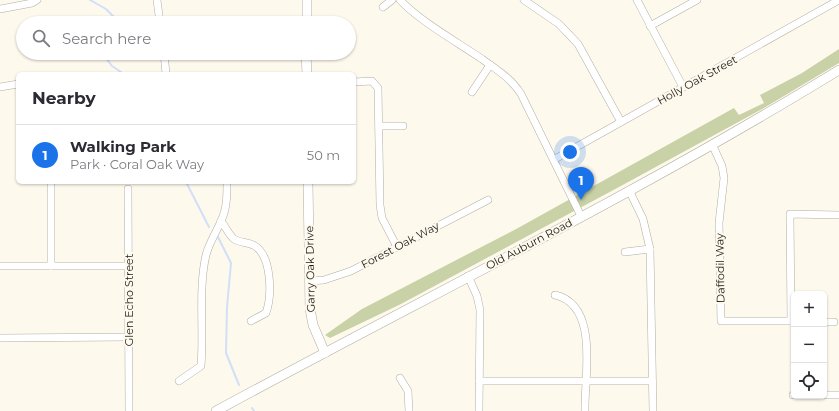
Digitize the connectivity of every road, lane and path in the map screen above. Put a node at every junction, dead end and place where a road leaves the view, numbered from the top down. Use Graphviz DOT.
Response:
graph roads {
  1 [pos="36,0"];
  2 [pos="157,0"];
  3 [pos="307,0"];
  4 [pos="392,0"];
  5 [pos="400,0"];
  6 [pos="524,0"];
  7 [pos="637,0"];
  8 [pos="697,0"];
  9 [pos="839,0"];
  10 [pos="384,7"];
  11 [pos="0,9"];
  12 [pos="159,16"];
  13 [pos="307,16"];
  14 [pos="650,26"];
  15 [pos="165,60"];
  16 [pos="306,60"];
  17 [pos="490,65"];
  18 [pos="839,70"];
  19 [pos="166,72"];
  20 [pos="307,72"];
  21 [pos="356,82"];
  22 [pos="16,84"];
  23 [pos="0,87"];
  24 [pos="683,87"];
  25 [pos="472,92"];
  26 [pos="621,122"];
  27 [pos="379,126"];
  28 [pos="403,126"];
  29 [pos="712,144"];
  30 [pos="554,159"];
  31 [pos="51,184"];
  32 [pos="228,184"];
  33 [pos="308,184"];
  34 [pos="128,189"];
  35 [pos="629,190"];
  36 [pos="488,200"];
  37 [pos="839,215"];
  38 [pos="581,216"];
  39 [pos="222,221"];
  40 [pos="397,247"];
  41 [pos="650,249"];
  42 [pos="625,252"];
  43 [pos="0,266"];
  44 [pos="51,266"];
  45 [pos="128,266"];
  46 [pos="468,276"];
  47 [pos="309,281"];
  48 [pos="791,291"];
  49 [pos="555,295"];
  50 [pos="251,321"];
  51 [pos="791,321"];
  52 [pos="827,322"];
  53 [pos="834,322"];
  54 [pos="129,337"];
  55 [pos="0,338"];
  56 [pos="325,353"];
  57 [pos="400,378"];
  58 [pos="179,381"];
  59 [pos="479,381"];
  60 [pos="652,381"];
  61 [pos="585,382"];
  62 [pos="827,395"];
  63 [pos="839,395"];
  64 [pos="230,408"];
  65 [pos="129,411"];
  66 [pos="216,411"];
  67 [pos="409,411"];
  68 [pos="479,411"];
  69 [pos="585,411"];
  70 [pos="653,411"];
  1 -- 11 [label="street"];
  2 -- 12 [label="street"];
  3 -- 13 [label="main road"];
  4 -- 10 [label="street"];
  5 -- 17 [label="street"];
  6 -- 26 [label="street"];
  7 -- 14 [label="street"];
  8 -- 14 [label="street"];
  9 -- 24 [label="street, Holly Oak Street"];
  14 -- 24 [label="street"];
  15 -- 19 [label="street"];
  16 -- 20 [label="main road"];
  17 -- 25 [label="street"];
  17 -- 30 [label="street"];
  18 -- 29 [label="main road, Old Auburn Road"];
  21 -- 27 [label="street"];
  22 -- 23 [label="street"];
  24 -- 26 [label="street, Holly Oak Street"];
  26 -- 30 [label="street, Holly Oak Street"];
  27 -- 28 [label="street"];
  27 -- 40 [label="street"];
  29 -- 35 [label="main road, Old Auburn Road"];
  29 -- 51 [label="street, Daffodil Way"];
  30 -- 38 [label="street"];
  31 -- 44 [label="street"];
  32 -- 39 [label="street"];
  33 -- 47 [label="main road, Garry Oak Drive"];
  34 -- 45 [label="street, Glen Echo Street"];
  35 -- 38 [label="main road, Old Auburn Road"];
  35 -- 41 [label="street"];
  36 -- 40 [label="street, Forest Oak Way"];
  37 -- 48 [label="street"];
  38 -- 46 [label="main road, Old Auburn Road"];
  39 -- 50 [label="street"];
  39 -- 58 [label="street"];
  40 -- 47 [label="street, Forest Oak Way"];
  41 -- 42 [label="street"];
  41 -- 60 [label="street"];
  43 -- 44 [label="street"];
  44 -- 45 [label="street"];
  45 -- 54 [label="street, Glen Echo Street"];
  46 -- 56 [label="main road, Old Auburn Road"];
  46 -- 59 [label="street"];
  47 -- 56 [label="main road, Garry Oak Drive"];
  49 -- 61 [label="street"];
  52 -- 53 [label="street"];
  54 -- 55 [label="street"];
  54 -- 65 [label="street, Glen Echo Street"];
  56 -- 64 [label="main road, Old Auburn Road"];
  57 -- 67 [label="street"];
  59 -- 61 [label="street"];
  59 -- 68 [label="street"];
  60 -- 61 [label="street"];
  60 -- 70 [label="street"];
  61 -- 69 [label="street"];
  62 -- 63 [label="street"];
  64 -- 66 [label="main road, Old Auburn Road"];
}
